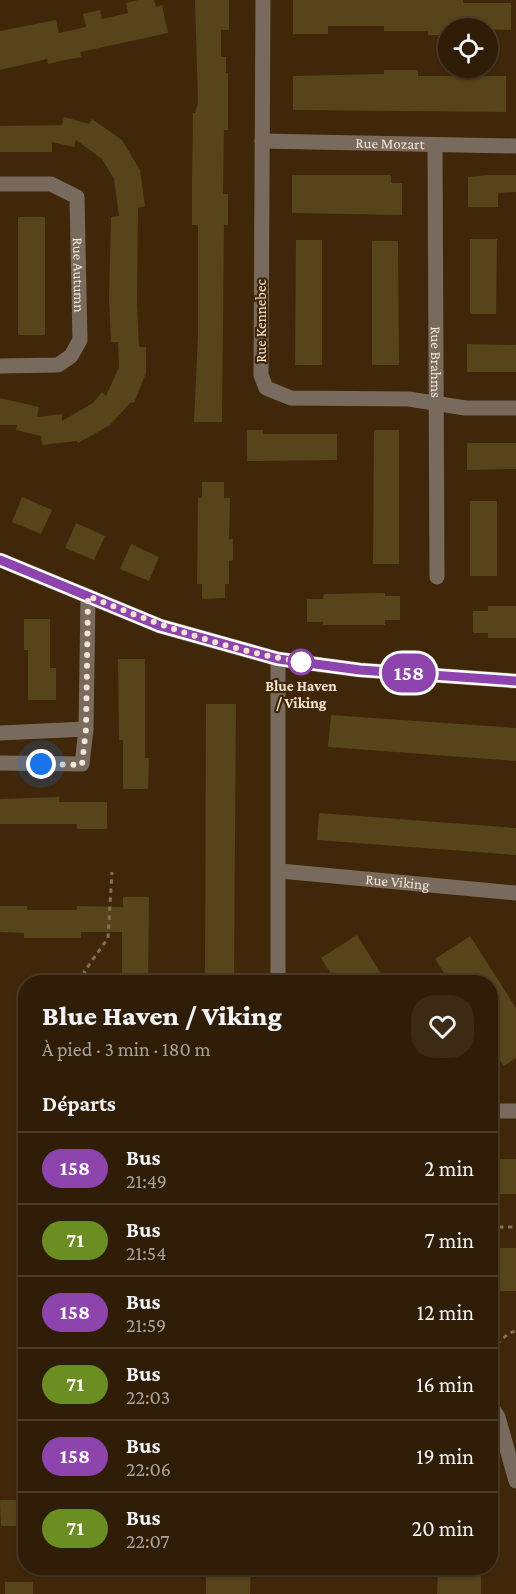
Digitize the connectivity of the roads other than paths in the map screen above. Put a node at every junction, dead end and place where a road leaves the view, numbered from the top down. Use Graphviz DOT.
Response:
graph roads {
  1 [pos="262,0"];
  2 [pos="262,141"];
  3 [pos="435,146"];
  4 [pos="516,146"];
  5 [pos="0,184"];
  6 [pos="0,366"];
  7 [pos="437,403"];
  8 [pos="516,408"];
  9 [pos="0,560"];
  10 [pos="437,577"];
  11 [pos="88,596"];
  12 [pos="278,659"];
  13 [pos="516,681"];
  14 [pos="86,729"];
  15 [pos="0,733"];
  16 [pos="0,763"];
  17 [pos="280,871"];
  18 [pos="516,893"];
  19 [pos="278,975"];
  20 [pos="498,1111"];
  21 [pos="516,1111"];
  22 [pos="498,1416"];
  23 [pos="516,1481"];
  1 -- 2 [label="street, Rue Kennebec"];
  2 -- 3 [label="street, Rue Mozart"];
  2 -- 7 [label="street, Rue Kennebec"];
  3 -- 4 [label="street, Rue Mozart"];
  3 -- 7 [label="street, Rue Brahms"];
  5 -- 6 [label="street, Rue Autumn"];
  7 -- 8 [label="street, Rue Kennebec"];
  7 -- 10 [label="street, Rue Brahms"];
  9 -- 11 [label="street"];
  11 -- 12 [label="street"];
  11 -- 14 [label="street"];
  12 -- 13 [label="street"];
  12 -- 17 [label="street"];
  14 -- 15 [label="street"];
  14 -- 16 [label="street"];
  17 -- 18 [label="street, Rue Viking"];
  17 -- 19 [label="street"];
  20 -- 21 [label="street"];
  22 -- 23 [label="street"];
}
